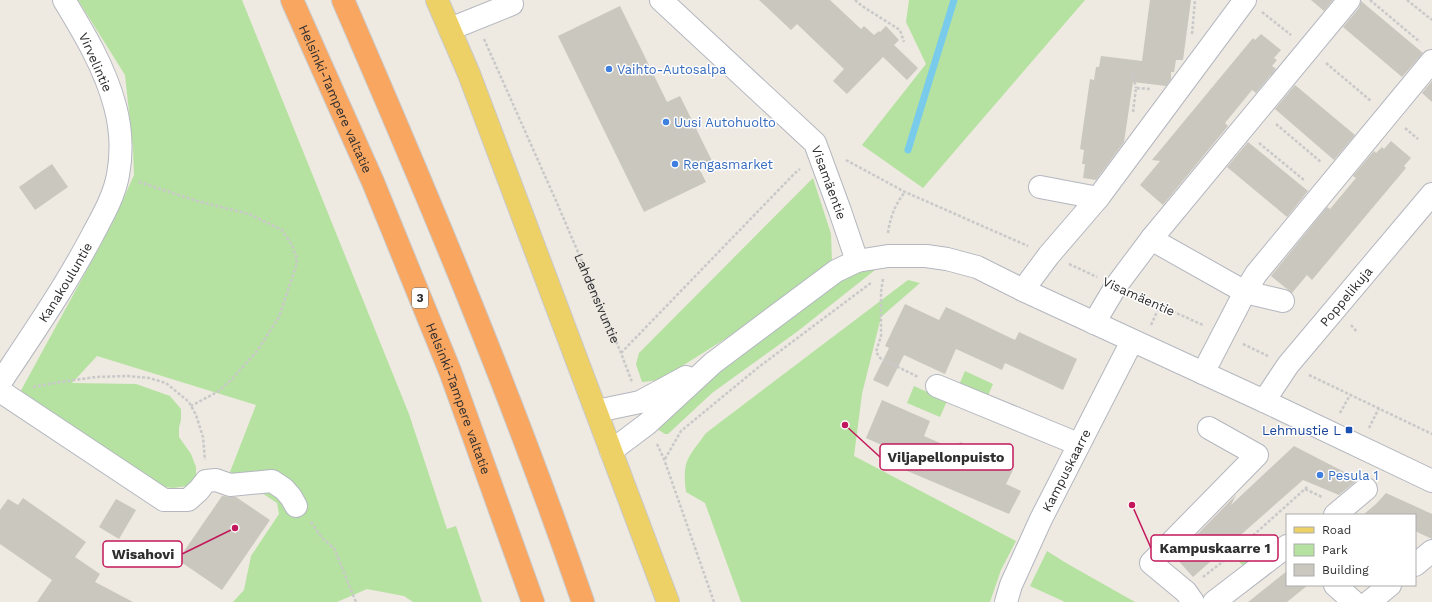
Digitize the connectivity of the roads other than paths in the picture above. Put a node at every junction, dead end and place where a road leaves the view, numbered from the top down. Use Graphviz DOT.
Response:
graph roads {
  1 [pos="64,0"];
  2 [pos="292,0"];
  3 [pos="343,0"];
  4 [pos="437,0"];
  5 [pos="661,0"];
  6 [pos="1349,0"];
  7 [pos="512,4"];
  8 [pos="1252,5"];
  9 [pos="450,29"];
  10 [pos="1426,52"];
  11 [pos="118,176"];
  12 [pos="1040,187"];
  13 [pos="1432,194"];
  14 [pos="1098,198"];
  15 [pos="1152,238"];
  16 [pos="857,261"];
  17 [pos="1023,290"];
  18 [pos="1244,292"];
  19 [pos="1283,301"];
  20 [pos="1094,323"];
  21 [pos="1132,341"];
  22 [pos="713,363"];
  23 [pos="1203,373"];
  24 [pos="937,386"];
  25 [pos="2,389"];
  26 [pos="1264,401"];
  27 [pos="597,411"];
  28 [pos="1209,428"];
  29 [pos="1078,444"];
  30 [pos="612,451"];
  31 [pos="1431,478"];
  32 [pos="1366,489"];
  33 [pos="296,506"];
  34 [pos="1339,511"];
  35 [pos="1286,547"];
  36 [pos="1432,551"];
  37 [pos="1416,564"];
  38 [pos="1387,586"];
  39 [pos="1189,597"];
  40 [pos="1350,598"];
  41 [pos="533,602"];
  42 [pos="583,602"];
  43 [pos="668,602"];
  44 [pos="1006,602"];
  45 [pos="1214,602"];
  1 -- 11 [label="street, Virvelintie"];
  2 -- 41 [label="highway, Helsinki-Tampere valtatie / 3"];
  3 -- 42 [label="highway"];
  4 -- 9 [label="main road"];
  5 -- 16 [label="street, Visamäentie"];
  6 -- 15 [label="street"];
  7 -- 9 [label="street"];
  8 -- 14 [label="street"];
  9 -- 27 [label="main road"];
  10 -- 18 [label="street"];
  11 -- 25 [label="street, Kanakouluntie"];
  12 -- 14 [label="street"];
  13 -- 26 [label="street, Poppelikuja"];
  14 -- 17 [label="street"];
  15 -- 18 [label="street"];
  15 -- 20 [label="street"];
  16 -- 17 [label="street"];
  16 -- 22 [label="street"];
  17 -- 20 [label="street"];
  18 -- 19 [label="street"];
  18 -- 23 [label="street"];
  20 -- 21 [label="street"];
  21 -- 23 [label="street"];
  21 -- 29 [label="street, Kampuskaarre"];
  22 -- 27 [label="street"];
  22 -- 30 [label="street"];
  23 -- 26 [label="street"];
  24 -- 29 [label="street"];
  25 -- 33 [label="street"];
  26 -- 31 [label="street"];
  27 -- 30 [label="main road"];
  28 -- 39 [label="street"];
  29 -- 44 [label="street, Kampuskaarre"];
  30 -- 43 [label="main road"];
  32 -- 34 [label="street"];
  35 -- 45 [label="street"];
  36 -- 37 [label="street"];
  38 -- 40 [label="street"];
}
